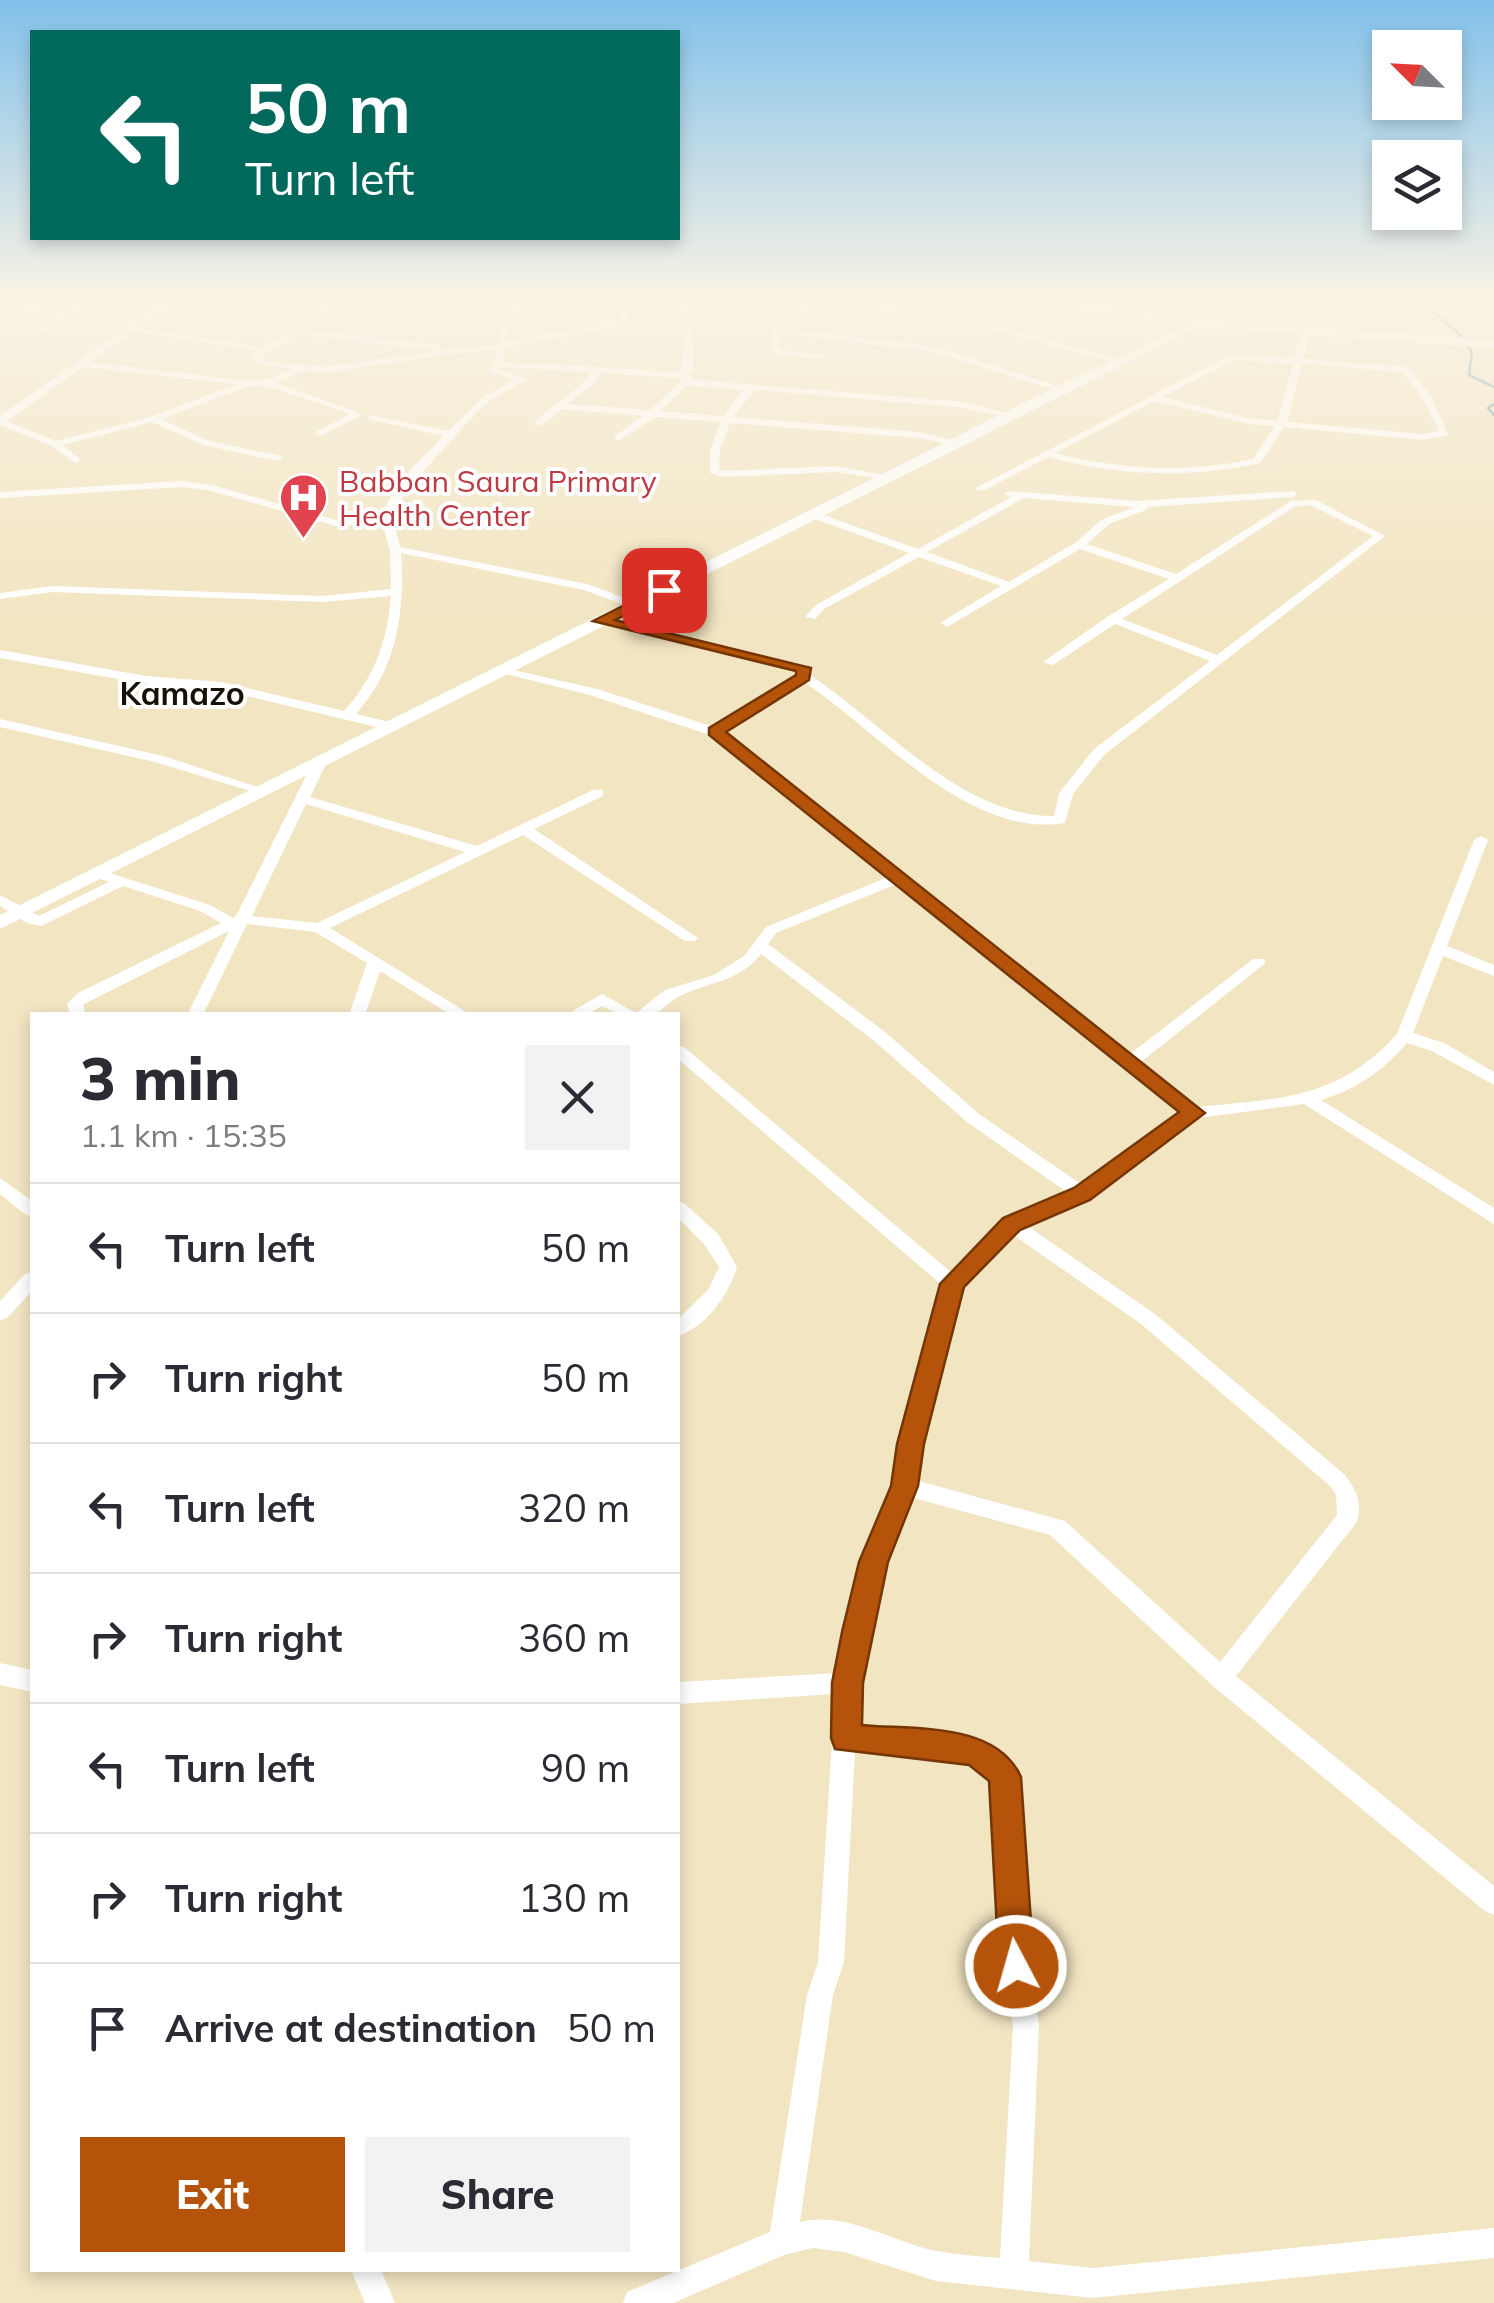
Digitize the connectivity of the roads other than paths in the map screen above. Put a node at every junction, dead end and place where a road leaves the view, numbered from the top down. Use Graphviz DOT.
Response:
graph roads {
  1 [pos="21,406"];
  2 [pos="190,406"];
  3 [pos="335,406"];
  4 [pos="477,406"];
  5 [pos="560,406"];
  6 [pos="565,406"];
  7 [pos="659,406"];
  8 [pos="737,406"];
  9 [pos="971,406"];
  10 [pos="1030,406"];
  11 [pos="1138,406"];
  12 [pos="1188,406"];
  13 [pos="1286,406"];
  14 [pos="1431,406"];
  15 [pos="652,414"];
  16 [pos="1013,416"];
  17 [pos="372,418"];
  18 [pos="153,419"];
  19 [pos="728,420"];
  20 [pos="0,422"];
  21 [pos="538,423"];
  22 [pos="1280,425"];
  23 [pos="320,433"];
  24 [pos="449,434"];
  25 [pos="618,438"];
  26 [pos="960,443"];
  27 [pos="55,444"];
  28 [pos="1047,454"];
  29 [pos="278,458"];
  30 [pos="75,460"];
  31 [pos="890,477"];
  32 [pos="0,494"];
  33 [pos="1293,494"];
  34 [pos="1022,496"];
  35 [pos="1140,504"];
  36 [pos="814,515"];
  37 [pos="387,522"];
  38 [pos="1079,544"];
  39 [pos="395,548"];
  40 [pos="918,553"];
  41 [pos="1174,577"];
  42 [pos="1008,586"];
  43 [pos="395,592"];
  44 [pos="0,596"];
  45 [pos="634,604"];
  46 [pos="810,617"];
  47 [pos="1111,620"];
  48 [pos="600,621"];
  49 [pos="947,623"];
  50 [pos="0,654"];
  51 [pos="1216,659"];
  52 [pos="1048,662"];
  53 [pos="500,671"];
  54 [pos="804,677"];
  55 [pos="348,715"];
  56 [pos="0,723"];
  57 [pos="390,726"];
  58 [pos="715,732"];
  59 [pos="321,760"];
  60 [pos="260,790"];
  61 [pos="598,793"];
  62 [pos="302,798"];
  63 [pos="522,828"];
  64 [pos="1481,840"];
  65 [pos="474,850"];
  66 [pos="97,873"];
  67 [pos="897,879"];
  68 [pos="122,881"];
  69 [pos="0,899"];
  70 [pos="21,912"];
  71 [pos="237,921"];
  72 [pos="0,922"];
  73 [pos="319,928"];
  74 [pos="690,938"];
  75 [pos="758,944"];
  76 [pos="1437,948"];
  77 [pos="376,962"];
  78 [pos="1258,962"];
  79 [pos="1494,971"];
  80 [pos="77,1012"];
  81 [pos="195,1012"];
  82 [pos="357,1012"];
  83 [pos="458,1012"];
  84 [pos="579,1012"];
  85 [pos="625,1012"];
  86 [pos="647,1012"];
  87 [pos="1404,1036"];
  88 [pos="680,1053"];
  89 [pos="1130,1062"];
  90 [pos="1494,1079"];
  91 [pos="1305,1096"];
  92 [pos="1194,1113"];
  93 [pos="0,1184"];
  94 [pos="1082,1194"];
  95 [pos="30,1208"];
  96 [pos="680,1210"];
  97 [pos="1494,1217"];
  98 [pos="1011,1224"];
  99 [pos="30,1281"];
  100 [pos="953,1284"];
  101 [pos="0,1312"];
  102 [pos="680,1328"];
  103 [pos="904,1486"];
  104 [pos="0,1674"];
  105 [pos="1220,1678"];
  106 [pos="30,1681"];
  107 [pos="848,1683"];
  108 [pos="680,1693"];
  109 [pos="846,1738"];
  110 [pos="1494,1902"];
  111 [pos="783,2241"];
  112 [pos="1494,2243"];
  113 [pos="367,2272"];
  114 [pos="1014,2275"];
  115 [pos="380,2303"];
  116 [pos="638,2303"];
  1 -- 20 [label="street"];
  2 -- 18 [label="street"];
  3 -- 23 [label="street"];
  4 -- 24 [label="street"];
  5 -- 21 [label="street"];
  6 -- 15 [label="street"];
  7 -- 15 [label="street"];
  8 -- 19 [label="street"];
  9 -- 16 [label="street"];
  10 -- 16 [label="street"];
  11 -- 28 [label="street"];
  12 -- 22 [label="street"];
  13 -- 22 [label="street"];
  14 -- 22 [label="street"];
  15 -- 19 [label="street"];
  15 -- 25 [label="street"];
  16 -- 26 [label="street"];
  17 -- 24 [label="street"];
  18 -- 27 [label="street"];
  18 -- 29 [label="street"];
  19 -- 26 [label="street"];
  19 -- 31 [label="street"];
  20 -- 27 [label="street"];
  22 -- 28 [label="street"];
  24 -- 37 [label="street"];
  26 -- 31 [label="street"];
  27 -- 30 [label="street"];
  28 -- 34 [label="street"];
  31 -- 36 [label="street"];
  32 -- 37 [label="street"];
  33 -- 35 [label="street"];
  34 -- 35 [label="street"];
  34 -- 40 [label="street"];
  35 -- 38 [label="street"];
  36 -- 40 [label="street"];
  36 -- 45 [label="street"];
  37 -- 39 [label="street"];
  38 -- 41 [label="street"];
  38 -- 42 [label="street"];
  39 -- 43 [label="street"];
  39 -- 45 [label="street"];
  40 -- 42 [label="street"];
  40 -- 46 [label="street"];
  41 -- 47 [label="street"];
  41 -- 51 [label="street"];
  42 -- 49 [label="street"];
  43 -- 44 [label="street"];
  43 -- 55 [label="street"];
  45 -- 48 [label="street"];
  47 -- 51 [label="street"];
  47 -- 52 [label="street"];
  48 -- 53 [label="street"];
  48 -- 54 [label="street"];
  50 -- 55 [label="street"];
  51 -- 54 [label="street"];
  53 -- 57 [label="street"];
  53 -- 58 [label="street"];
  54 -- 58 [label="street"];
  55 -- 57 [label="street"];
  56 -- 60 [label="street"];
  57 -- 59 [label="street"];
  58 -- 67 [label="street"];
  59 -- 60 [label="street"];
  59 -- 62 [label="street"];
  60 -- 66 [label="street"];
  61 -- 63 [label="street"];
  62 -- 65 [label="street"];
  62 -- 71 [label="street"];
  63 -- 65 [label="street"];
  63 -- 74 [label="street"];
  64 -- 76 [label="street"];
  65 -- 73 [label="street"];
  66 -- 68 [label="street"];
  66 -- 70 [label="street"];
  67 -- 75 [label="street"];
  67 -- 89 [label="street"];
  68 -- 70 [label="street"];
  68 -- 71 [label="street"];
  69 -- 70 [label="street"];
  70 -- 72 [label="street"];
  71 -- 73 [label="street"];
  71 -- 80 [label="street"];
  71 -- 81 [label="street"];
  73 -- 77 [label="street"];
  75 -- 86 [label="street"];
  75 -- 94 [label="street"];
  76 -- 79 [label="street"];
  76 -- 87 [label="street"];
  77 -- 82 [label="street"];
  77 -- 83 [label="street"];
  78 -- 89 [label="street"];
  84 -- 85 [label="street"];
  87 -- 90 [label="street"];
  87 -- 91 [label="street"];
  88 -- 100 [label="street"];
  89 -- 92 [label="street"];
  91 -- 92 [label="street"];
  91 -- 97 [label="street"];
  92 -- 94 [label="street"];
  93 -- 95 [label="street"];
  94 -- 98 [label="street"];
  96 -- 102 [label="street"];
  98 -- 100 [label="street"];
  98 -- 105 [label="street"];
  99 -- 101 [label="street"];
  100 -- 103 [label="street"];
  103 -- 105 [label="street"];
  103 -- 107 [label="street"];
  104 -- 106 [label="street"];
  105 -- 110 [label="street"];
  107 -- 108 [label="street"];
  107 -- 109 [label="street"];
  109 -- 111 [label="street"];
  109 -- 114 [label="street"];
  111 -- 114 [label="street"];
  111 -- 116 [label="street"];
  112 -- 114 [label="street"];
  113 -- 115 [label="street"];
}
